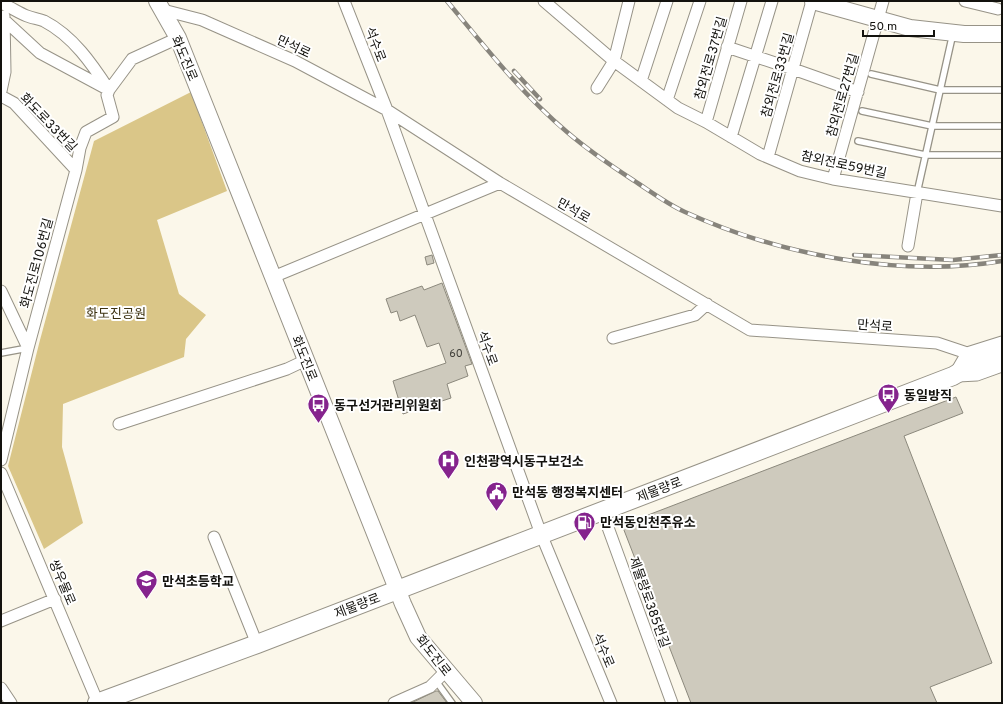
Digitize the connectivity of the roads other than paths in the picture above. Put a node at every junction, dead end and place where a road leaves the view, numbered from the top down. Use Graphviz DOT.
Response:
graph roads {
  1 [pos="344,1"];
  2 [pos="544,1"];
  3 [pos="629,1"];
  4 [pos="667,1"];
  5 [pos="700,1"];
  6 [pos="740,1"];
  7 [pos="772,1"];
  8 [pos="812,1"];
  9 [pos="883,1"];
  10 [pos="964,1"];
  11 [pos="5,3"];
  12 [pos="164,4"];
  13 [pos="998,9"];
  14 [pos="2,19"];
  15 [pos="878,19"];
  16 [pos="953,33"];
  17 [pos="1002,34"];
  18 [pos="178,38"];
  19 [pos="727,47"];
  20 [pos="755,56"];
  21 [pos="614,61"];
  22 [pos="793,69"];
  23 [pos="871,74"];
  24 [pos="641,81"];
  25 [pos="597,88"];
  26 [pos="1,90"];
  27 [pos="109,90"];
  28 [pos="940,90"];
  29 [pos="1002,90"];
  30 [pos="858,92"];
  31 [pos="1,96"];
  32 [pos="667,100"];
  33 [pos="387,110"];
  34 [pos="862,111"];
  35 [pos="706,122"];
  36 [pos="932,126"];
  37 [pos="1002,126"];
  38 [pos="731,137"];
  39 [pos="858,141"];
  40 [pos="925,155"];
  41 [pos="1002,155"];
  42 [pos="768,157"];
  43 [pos="76,170"];
  44 [pos="833,179"];
  45 [pos="500,183"];
  46 [pos="917,193"];
  47 [pos="1002,206"];
  48 [pos="424,214"];
  49 [pos="908,246"];
  50 [pos="273,277"];
  51 [pos="1,291"];
  52 [pos="707,304"];
  53 [pos="613,338"];
  54 [pos="1002,342"];
  55 [pos="28,348"];
  56 [pos="1,353"];
  57 [pos="1002,354"];
  58 [pos="306,360"];
  59 [pos="968,360"];
  60 [pos="1002,366"];
  61 [pos="953,376"];
  62 [pos="119,424"];
  63 [pos="1,460"];
  64 [pos="1,473"];
  65 [pos="602,511"];
  66 [pos="541,534"];
  67 [pos="214,537"];
  68 [pos="397,590"];
  69 [pos="55,600"];
  70 [pos="1,620"];
  71 [pos="258,644"];
  72 [pos="441,676"];
  73 [pos="1,688"];
  74 [pos="11,703"];
  75 [pos="98,703"];
  76 [pos="394,703"];
  77 [pos="452,703"];
  78 [pos="474,703"];
  79 [pos="611,703"];
  80 [pos="672,703"];
  1 -- 33 [label="street, 석수로"];
  2 -- 21 [label="street, 참외전로59번길"];
  3 -- 21 [label="street"];
  4 -- 24 [label="street"];
  5 -- 32 [label="street"];
  6 -- 19 [label="street, 참외전로37번길"];
  7 -- 20 [label="street"];
  8 -- 15 [label="street"];
  8 -- 22 [label="street, 참외전로33번길"];
  9 -- 15 [label="street, 참외전로27번길"];
  10 -- 13 [label="street"];
  11 -- 14 [label="street"];
  11 -- 27 [label="street, 화도진로106번길"];
  12 -- 18 [label="street, 화도진로"];
  12 -- 33 [label="street, 만석로"];
  14 -- 26 [label="street"];
  14 -- 27 [label="street"];
  15 -- 16 [label="street"];
  15 -- 30 [label="street, 참외전로27번길"];
  16 -- 17 [label="street"];
  16 -- 28 [label="lane"];
  18 -- 27 [label="street"];
  18 -- 50 [label="street, 화도진로"];
  19 -- 20 [label="street"];
  19 -- 35 [label="street, 참외전로37번길"];
  20 -- 22 [label="street"];
  20 -- 38 [label="street"];
  21 -- 24 [label="street, 참외전로59번길"];
  21 -- 25 [label="street"];
  22 -- 30 [label="street"];
  22 -- 42 [label="street, 참외전로33번길"];
  23 -- 28 [label="lane"];
  24 -- 32 [label="street, 참외전로59번길"];
  27 -- 43 [label="street, 화도진로106번길"];
  28 -- 29 [label="lane"];
  28 -- 36 [label="lane"];
  30 -- 44 [label="street, 참외전로27번길"];
  31 -- 43 [label="street, 화도로33번길"];
  32 -- 35 [label="street, 참외전로59번길"];
  33 -- 45 [label="street, 만석로"];
  33 -- 48 [label="street, 석수로"];
  34 -- 36 [label="lane"];
  35 -- 38 [label="street, 참외전로59번길"];
  36 -- 37 [label="lane"];
  36 -- 40 [label="lane"];
  38 -- 42 [label="street, 참외전로59번길"];
  39 -- 40 [label="lane"];
  40 -- 41 [label="lane"];
  40 -- 46 [label="lane"];
  42 -- 44 [label="street, 참외전로59번길"];
  43 -- 55 [label="street, 화도진로106번길"];
  44 -- 46 [label="street, 참외전로59번길"];
  45 -- 48 [label="street"];
  45 -- 52 [label="street, 만석로"];
  46 -- 47 [label="street, 참외전로59번길"];
  46 -- 49 [label="street"];
  48 -- 50 [label="street"];
  48 -- 66 [label="street, 석수로"];
  50 -- 58 [label="street, 화도진로"];
  51 -- 55 [label="street"];
  52 -- 53 [label="street"];
  52 -- 59 [label="street, 만석로"];
  54 -- 59 [label="street"];
  55 -- 56 [label="lane"];
  55 -- 63 [label="street, 화도진로106번길"];
  57 -- 59 [label="main road, 제물량로"];
  58 -- 62 [label="street"];
  58 -- 68 [label="street, 화도진로"];
  59 -- 61 [label="main road, 제물량로"];
  60 -- 61 [label="street"];
  61 -- 65 [label="main road, 제물량로"];
  64 -- 69 [label="street, 쌍우물로"];
  65 -- 66 [label="main road, 제물량로"];
  65 -- 80 [label="street, 제물량로385번길"];
  66 -- 68 [label="main road, 제물량로"];
  66 -- 79 [label="street, 석수로"];
  67 -- 71 [label="street"];
  68 -- 71 [label="main road, 제물량로"];
  68 -- 72 [label="street, 화도진로"];
  69 -- 70 [label="street"];
  69 -- 75 [label="street, 쌍우물로"];
  71 -- 75 [label="main road, 제물량로"];
  72 -- 76 [label="street"];
  72 -- 77 [label="lane"];
  72 -- 78 [label="street, 화도진로"];
  73 -- 74 [label="street"];
}
